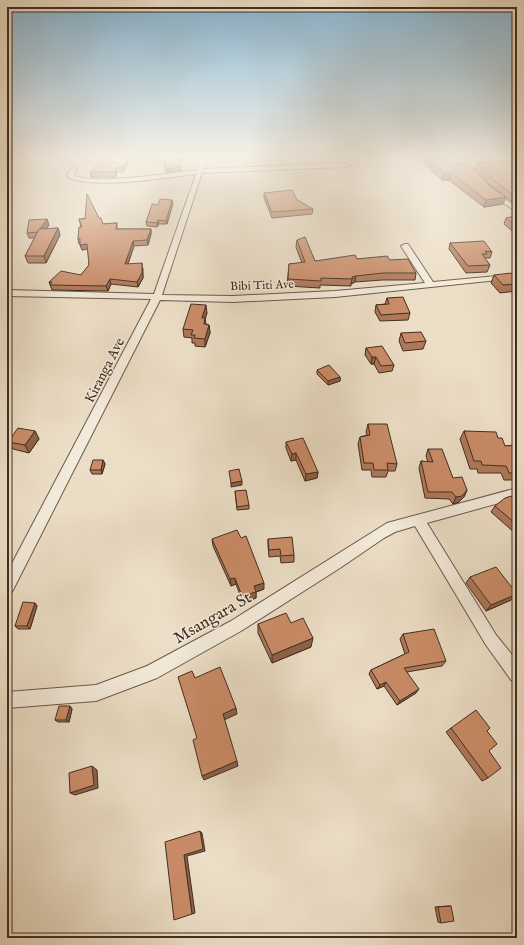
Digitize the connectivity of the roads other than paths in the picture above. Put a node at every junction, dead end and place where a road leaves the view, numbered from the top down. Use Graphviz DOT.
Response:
graph roads {
  1 [pos="190,202"];
  2 [pos="504,202"];
  3 [pos="517,210"];
  4 [pos="406,246"];
  5 [pos="517,276"];
  6 [pos="430,283"];
  7 [pos="7,293"];
  8 [pos="158,297"];
  9 [pos="517,493"];
  10 [pos="419,521"];
  11 [pos="7,587"];
  12 [pos="517,674"];
  13 [pos="7,700"];
  1 -- 8 [label="street, Kiranga Ave"];
  2 -- 3 [label="street"];
  4 -- 6 [label="street"];
  5 -- 6 [label="street, Bibi Titi Ave"];
  6 -- 8 [label="street, Bibi Titi Ave"];
  7 -- 8 [label="street, Bibi Titi Ave"];
  8 -- 11 [label="street, Kiranga Ave"];
  9 -- 10 [label="street, Msangara St"];
  10 -- 12 [label="street"];
  10 -- 13 [label="street, Msangara St"];
}
